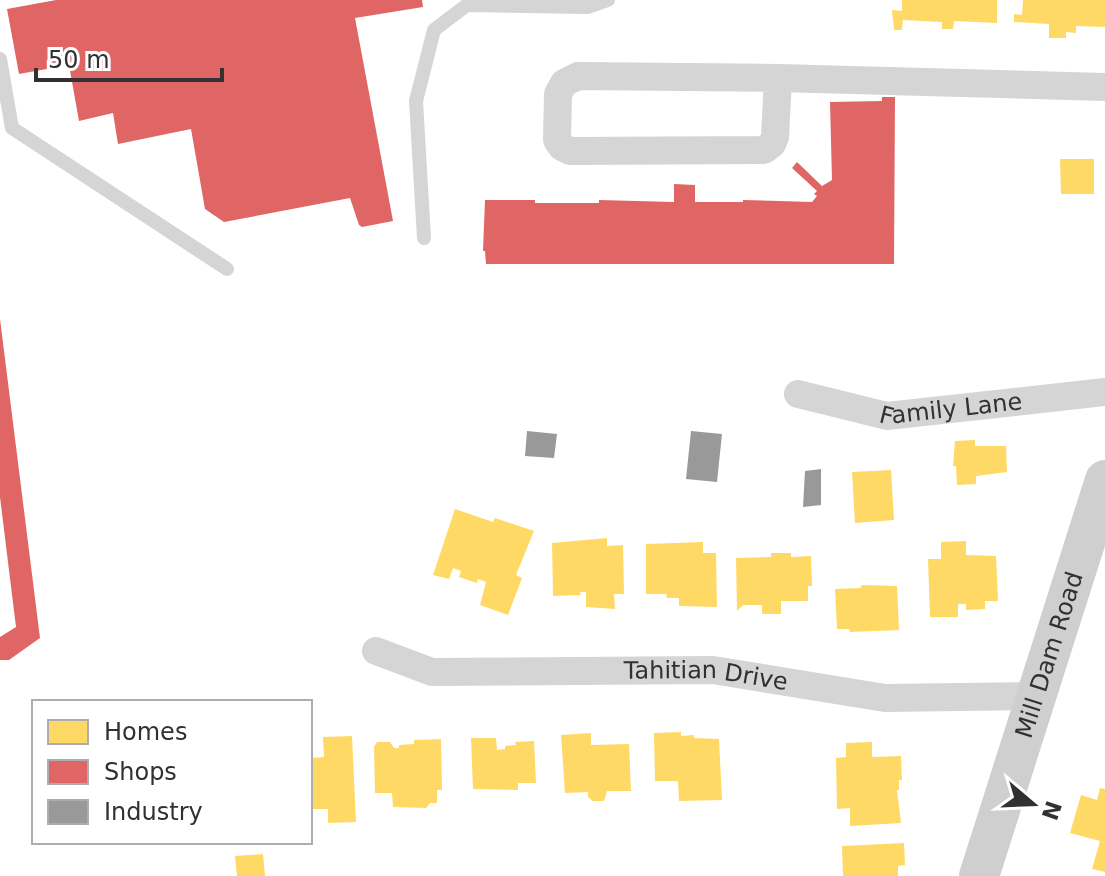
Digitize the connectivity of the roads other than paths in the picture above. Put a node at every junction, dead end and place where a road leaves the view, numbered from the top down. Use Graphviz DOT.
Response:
graph roads {
  1 [pos="608,0"];
  2 [pos="0,59"];
  3 [pos="778,78"];
  4 [pos="1105,87"];
  5 [pos="424,238"];
  6 [pos="227,269"];
  7 [pos="1105,392"];
  8 [pos="798,394"];
  9 [pos="1105,480"];
  10 [pos="376,651"];
  11 [pos="1037,696"];
  12 [pos="979,876"];
  1 -- 5 [label="lane"];
  2 -- 6 [label="lane"];
  3 -- 3 [label="street"];
  3 -- 4 [label="street"];
  7 -- 8 [label="street, Family Lane"];
  9 -- 11 [label="street, Mill Dam Road"];
  10 -- 11 [label="street, Tahitian Drive"];
  11 -- 12 [label="street, Mill Dam Road"];
}
